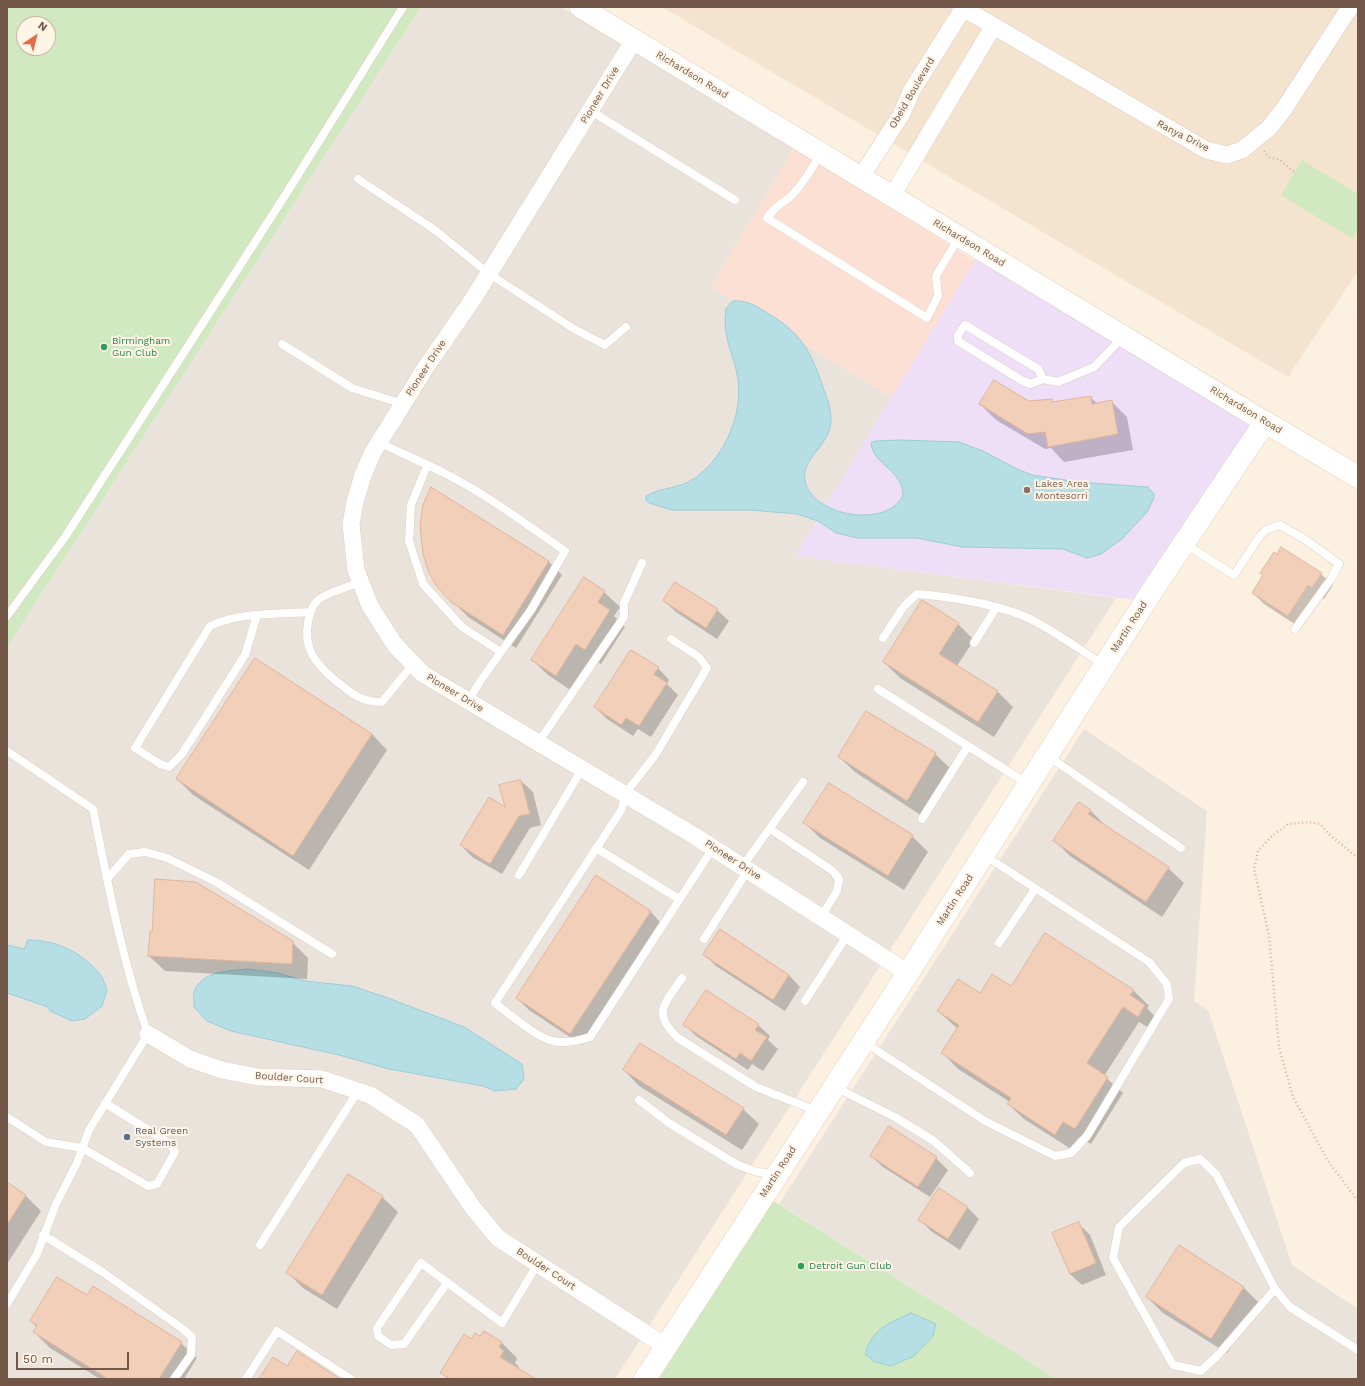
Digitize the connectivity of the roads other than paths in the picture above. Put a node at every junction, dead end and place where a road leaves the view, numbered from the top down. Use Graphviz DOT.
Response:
graph roads {
  1 [pos="403,7"];
  2 [pos="580,7"];
  3 [pos="1350,7"];
  4 [pos="962,8"];
  5 [pos="993,26"];
  6 [pos="634,40"];
  7 [pos="591,111"];
  8 [pos="821,153"];
  9 [pos="861,177"];
  10 [pos="358,178"];
  11 [pos="892,196"];
  12 [pos="735,200"];
  13 [pos="959,237"];
  14 [pos="488,273"];
  15 [pos="626,327"];
  16 [pos="1123,337"];
  17 [pos="282,344"];
  18 [pos="1043,379"];
  19 [pos="403,404"];
  20 [pos="1265,422"];
  21 [pos="379,442"];
  22 [pos="427,466"];
  23 [pos="1358,478"];
  24 [pos="1184,544"];
  25 [pos="642,562"];
  26 [pos="360,582"];
  27 [pos="996,608"];
  28 [pos="310,612"];
  29 [pos="257,615"];
  30 [pos="7,616"];
  31 [pos="1295,629"];
  32 [pos="883,638"];
  33 [pos="671,639"];
  34 [pos="974,643"];
  35 [pos="501,652"];
  36 [pos="413,664"];
  37 [pos="1105,665"];
  38 [pos="878,689"];
  39 [pos="468,701"];
  40 [pos="538,743"];
  41 [pos="968,746"];
  42 [pos="7,751"];
  43 [pos="1047,755"];
  44 [pos="582,769"];
  45 [pos="804,782"];
  46 [pos="1028,784"];
  47 [pos="625,794"];
  48 [pos="922,819"];
  49 [pos="770,829"];
  50 [pos="596,848"];
  51 [pos="713,848"];
  52 [pos="1181,848"];
  53 [pos="983,855"];
  54 [pos="745,868"];
  55 [pos="519,875"];
  56 [pos="107,879"];
  57 [pos="1035,889"];
  58 [pos="679,899"];
  59 [pos="821,917"];
  60 [pos="848,934"];
  61 [pos="704,939"];
  62 [pos="999,943"];
  63 [pos="332,954"];
  64 [pos="908,973"];
  65 [pos="682,978"];
  66 [pos="805,1001"];
  67 [pos="148,1034"];
  68 [pos="863,1042"];
  69 [pos="834,1087"];
  70 [pos="358,1091"];
  71 [pos="639,1100"];
  72 [pos="104,1103"];
  73 [pos="818,1111"];
  74 [pos="7,1117"];
  75 [pos="82,1148"];
  76 [pos="970,1173"];
  77 [pos="776,1175"];
  78 [pos="43,1235"];
  79 [pos="260,1245"];
  80 [pos="537,1265"];
  81 [pos="448,1283"];
  82 [pos="1275,1289"];
  83 [pos="7,1304"];
  84 [pos="665,1346"];
  85 [pos="1358,1350"];
  86 [pos="174,1379"];
  87 [pos="246,1379"];
  88 [pos="351,1379"];
  89 [pos="644,1379"];
  1 -- 30 [label="lane"];
  2 -- 6 [label="street, Richardson Road"];
  3 -- 5 [label="street, Ranya Drive"];
  4 -- 5 [label="street, Ranya Drive"];
  4 -- 9 [label="street, Obeid Boulevard"];
  5 -- 11 [label="street"];
  6 -- 7 [label="street, Pioneer Drive"];
  6 -- 8 [label="street, Richardson Road"];
  7 -- 12 [label="lane"];
  7 -- 14 [label="street, Pioneer Drive"];
  8 -- 9 [label="street, Richardson Road"];
  8 -- 13 [label="lane"];
  9 -- 11 [label="street, Richardson Road"];
  10 -- 14 [label="lane"];
  11 -- 13 [label="street, Richardson Road"];
  13 -- 16 [label="street, Richardson Road"];
  14 -- 15 [label="lane"];
  14 -- 19 [label="street, Pioneer Drive"];
  16 -- 18 [label="lane"];
  16 -- 20 [label="street, Richardson Road"];
  17 -- 19 [label="lane"];
  18 -- 18 [label="lane"];
  19 -- 21 [label="street, Pioneer Drive"];
  20 -- 23 [label="main road, Richardson Road"];
  20 -- 24 [label="main road, Martin Road"];
  21 -- 22 [label="lane"];
  21 -- 26 [label="street, Pioneer Drive"];
  22 -- 35 [label="lane"];
  22 -- 35 [label="lane"];
  24 -- 31 [label="lane"];
  24 -- 37 [label="main road, Martin Road"];
  25 -- 40 [label="lane"];
  26 -- 28 [label="lane"];
  26 -- 36 [label="street, Pioneer Drive"];
  27 -- 32 [label="lane"];
  27 -- 34 [label="lane"];
  27 -- 37 [label="lane"];
  28 -- 29 [label="lane"];
  28 -- 36 [label="lane"];
  29 -- 29 [label="lane"];
  33 -- 47 [label="lane"];
  35 -- 39 [label="lane"];
  36 -- 39 [label="street, Pioneer Drive"];
  37 -- 43 [label="main road, Martin Road"];
  38 -- 41 [label="lane"];
  39 -- 40 [label="street, Pioneer Drive"];
  40 -- 44 [label="street, Pioneer Drive"];
  41 -- 46 [label="lane"];
  41 -- 48 [label="lane"];
  42 -- 56 [label="lane"];
  43 -- 46 [label="main road, Martin Road"];
  43 -- 52 [label="lane"];
  44 -- 47 [label="street, Pioneer Drive"];
  44 -- 55 [label="lane"];
  45 -- 49 [label="lane"];
  46 -- 53 [label="main road, Martin Road"];
  47 -- 50 [label="lane"];
  47 -- 51 [label="street, Pioneer Drive"];
  49 -- 54 [label="lane"];
  49 -- 59 [label="lane"];
  50 -- 58 [label="lane"];
  50 -- 58 [label="lane"];
  51 -- 54 [label="street, Pioneer Drive"];
  51 -- 58 [label="lane"];
  53 -- 57 [label="lane"];
  53 -- 64 [label="main road, Martin Road"];
  54 -- 59 [label="street, Pioneer Drive"];
  54 -- 61 [label="lane"];
  56 -- 63 [label="lane"];
  56 -- 67 [label="lane"];
  57 -- 62 [label="lane"];
  57 -- 68 [label="lane"];
  59 -- 60 [label="street, Pioneer Drive"];
  60 -- 64 [label="street, Pioneer Drive"];
  60 -- 66 [label="lane"];
  64 -- 68 [label="main road, Martin Road"];
  65 -- 73 [label="lane"];
  67 -- 70 [label="street, Boulder Court"];
  67 -- 72 [label="lane"];
  68 -- 69 [label="main road, Martin Road"];
  69 -- 73 [label="main road, Martin Road"];
  69 -- 76 [label="lane"];
  70 -- 79 [label="lane"];
  70 -- 80 [label="street, Boulder Court"];
  71 -- 77 [label="lane"];
  72 -- 75 [label="lane"];
  72 -- 75 [label="lane"];
  73 -- 77 [label="main road, Martin Road"];
  74 -- 75 [label="lane"];
  75 -- 78 [label="lane"];
  77 -- 84 [label="main road, Martin Road"];
  78 -- 83 [label="lane"];
  78 -- 86 [label="lane"];
  80 -- 81 [label="lane"];
  80 -- 84 [label="street, Boulder Court"];
  81 -- 81 [label="lane"];
  82 -- 82 [label="lane"];
  82 -- 85 [label="lane"];
  84 -- 89 [label="main road, Martin Road"];
  87 -- 88 [label="lane"];
}
